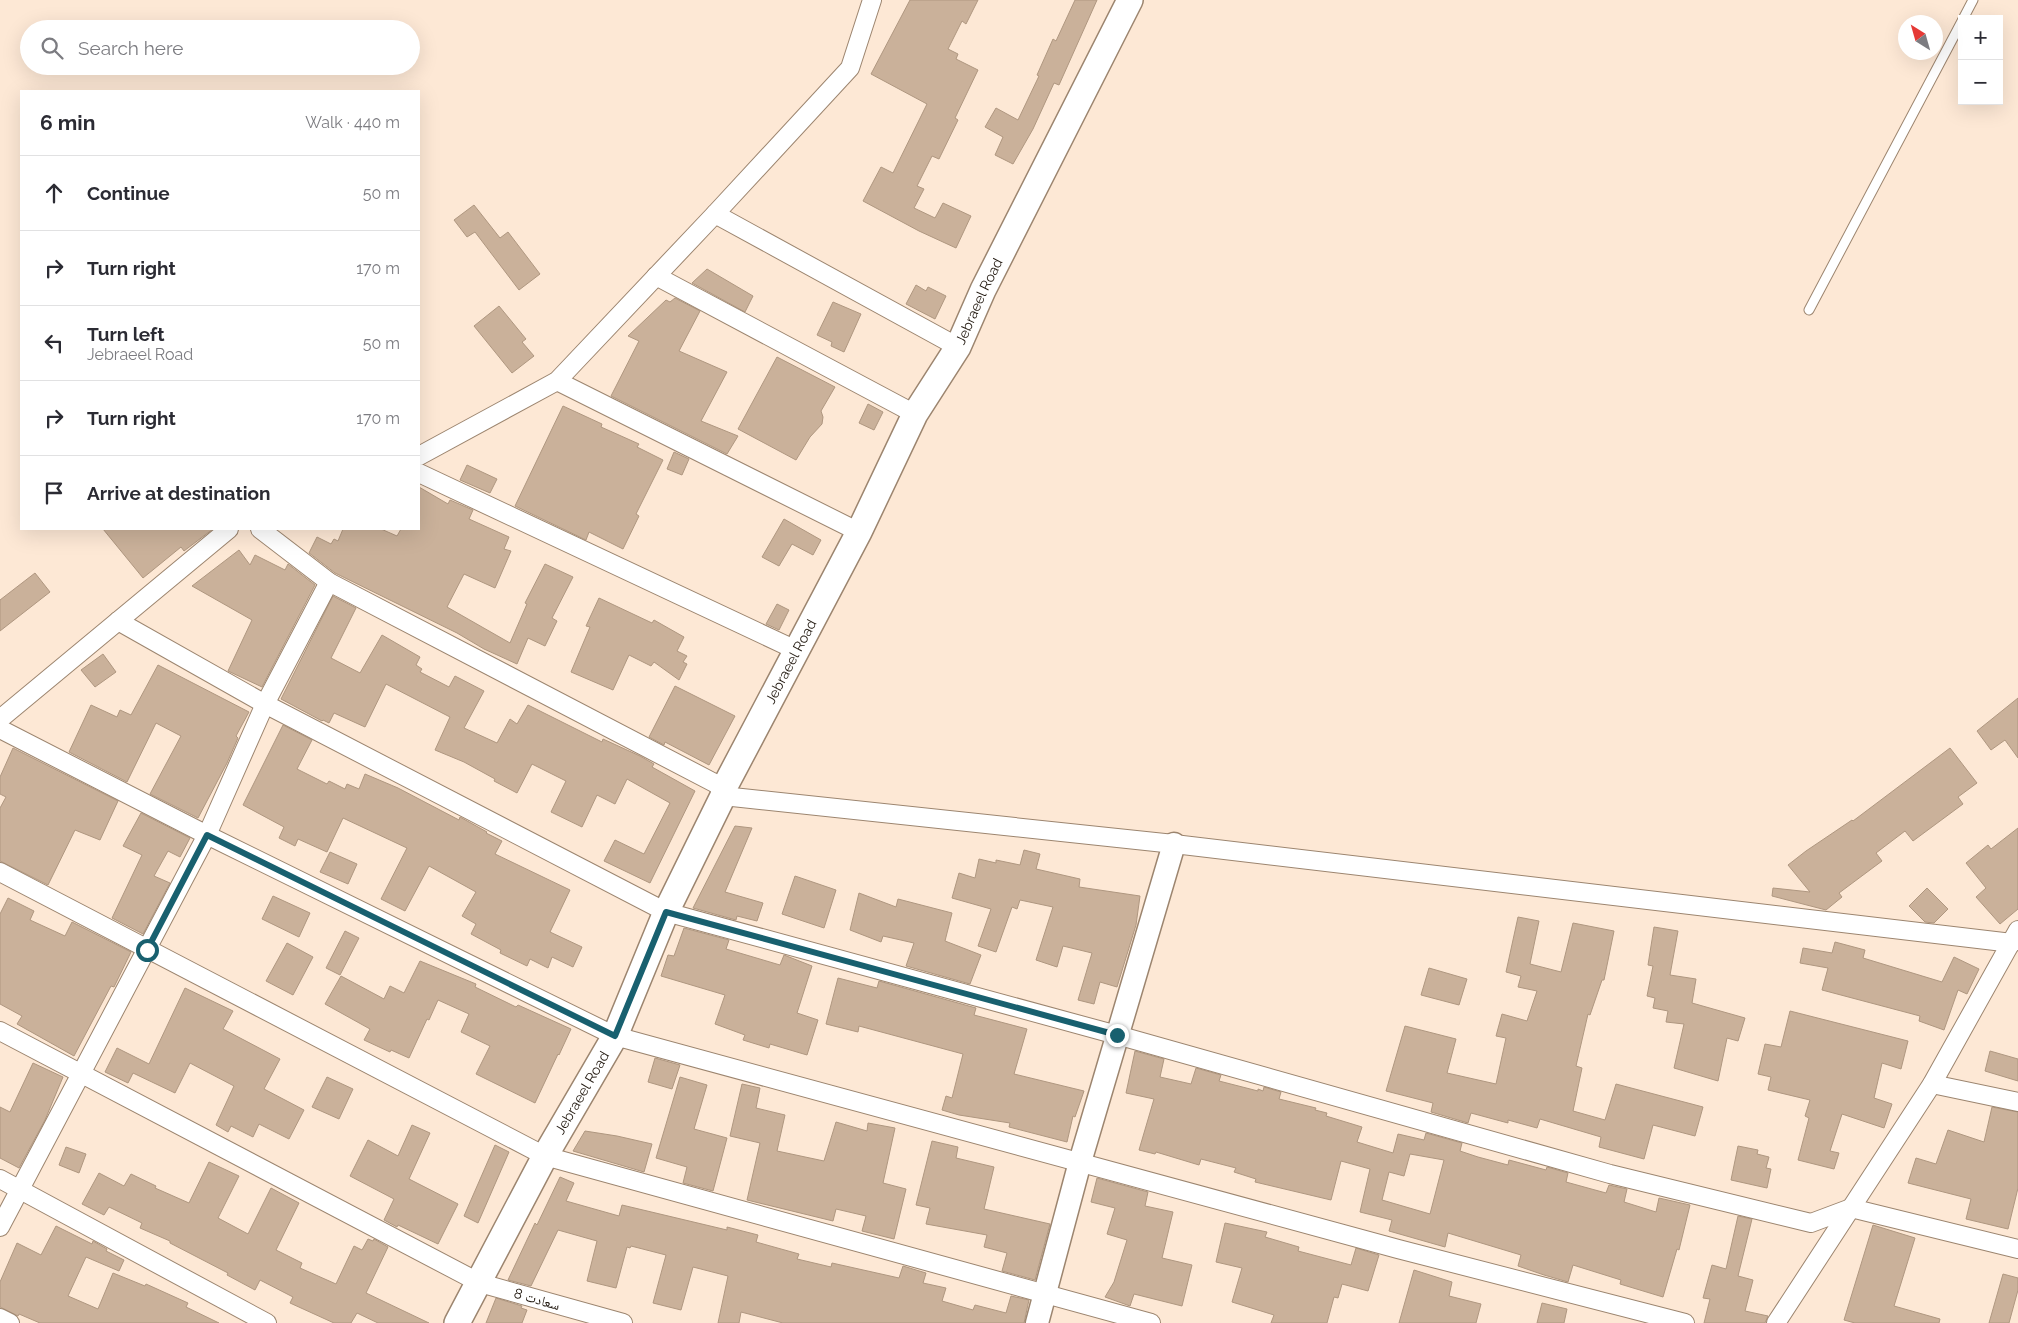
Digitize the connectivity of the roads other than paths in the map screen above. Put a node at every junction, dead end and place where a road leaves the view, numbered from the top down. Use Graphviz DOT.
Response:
graph roads {
  1 [pos="872,0"];
  2 [pos="1130,0"];
  3 [pos="1973,0"];
  4 [pos="1965,15"];
  5 [pos="1958,28"];
  6 [pos="715,214"];
  7 [pos="656,276"];
  8 [pos="1809,310"];
  9 [pos="958,346"];
  10 [pos="557,381"];
  11 [pos="915,414"];
  12 [pos="420,455"];
  13 [pos="420,473"];
  14 [pos="228,530"];
  15 [pos="261,530"];
  16 [pos="859,532"];
  17 [pos="330,582"];
  18 [pos="118,621"];
  19 [pos="798,651"];
  20 [pos="264,704"];
  21 [pos="0,719"];
  22 [pos="0,729"];
  23 [pos="723,792"];
  24 [pos="207,835"];
  25 [pos="1174,844"];
  26 [pos="0,872"];
  27 [pos="666,912"];
  28 [pos="2015,936"];
  29 [pos="147,950"];
  30 [pos="0,1031"];
  31 [pos="1117,1035"];
  32 [pos="615,1036"];
  33 [pos="82,1074"];
  34 [pos="1932,1084"];
  35 [pos="2018,1102"];
  36 [pos="545,1156"];
  37 [pos="1080,1162"];
  38 [pos="0,1179"];
  39 [pos="21,1190"];
  40 [pos="1851,1208"];
  41 [pos="0,1227"];
  42 [pos="2018,1249"];
  43 [pos="480,1283"];
  44 [pos="1044,1294"];
  45 [pos="0,1318"];
  46 [pos="10,1323"];
  47 [pos="267,1323"];
  48 [pos="457,1323"];
  49 [pos="623,1323"];
  50 [pos="1037,1323"];
  51 [pos="1150,1323"];
  52 [pos="1685,1323"];
  53 [pos="1776,1323"];
  1 -- 6 [label="street"];
  2 -- 9 [label="main road, Jebraeel Road"];
  3 -- 4 [label="lane"];
  5 -- 8 [label="lane"];
  6 -- 7 [label="street"];
  6 -- 9 [label="street"];
  7 -- 10 [label="street"];
  7 -- 11 [label="street"];
  9 -- 11 [label="main road, Jebraeel Road"];
  10 -- 12 [label="street"];
  10 -- 16 [label="street"];
  11 -- 16 [label="main road, Jebraeel Road"];
  13 -- 19 [label="street"];
  14 -- 18 [label="street"];
  15 -- 17 [label="street"];
  16 -- 19 [label="main road, Jebraeel Road"];
  17 -- 20 [label="street"];
  17 -- 23 [label="street"];
  18 -- 20 [label="street"];
  18 -- 21 [label="street"];
  19 -- 23 [label="main road, Jebraeel Road"];
  20 -- 24 [label="street"];
  20 -- 27 [label="street"];
  22 -- 24 [label="street"];
  23 -- 25 [label="street"];
  23 -- 27 [label="main road, Jebraeel Road"];
  24 -- 29 [label="street"];
  24 -- 32 [label="street"];
  25 -- 28 [label="street"];
  25 -- 31 [label="street"];
  26 -- 29 [label="street"];
  27 -- 31 [label="street"];
  27 -- 32 [label="main road, Jebraeel Road"];
  28 -- 34 [label="street"];
  29 -- 33 [label="street"];
  29 -- 36 [label="street"];
  30 -- 33 [label="street, سعادت 8"];
  31 -- 37 [label="street"];
  31 -- 40 [label="street"];
  32 -- 36 [label="main road, Jebraeel Road"];
  32 -- 37 [label="street"];
  33 -- 39 [label="street"];
  33 -- 43 [label="street, سعادت 8"];
  34 -- 35 [label="street"];
  34 -- 40 [label="street"];
  36 -- 43 [label="main road, Jebraeel Road"];
  36 -- 44 [label="street"];
  37 -- 44 [label="street"];
  37 -- 52 [label="street"];
  38 -- 39 [label="street"];
  39 -- 41 [label="street"];
  39 -- 47 [label="street"];
  40 -- 42 [label="street"];
  40 -- 53 [label="street"];
  43 -- 48 [label="main road, Jebraeel Road"];
  43 -- 49 [label="street, سعادت 8"];
  44 -- 50 [label="street"];
  44 -- 51 [label="street"];
  45 -- 46 [label="street"];
}
